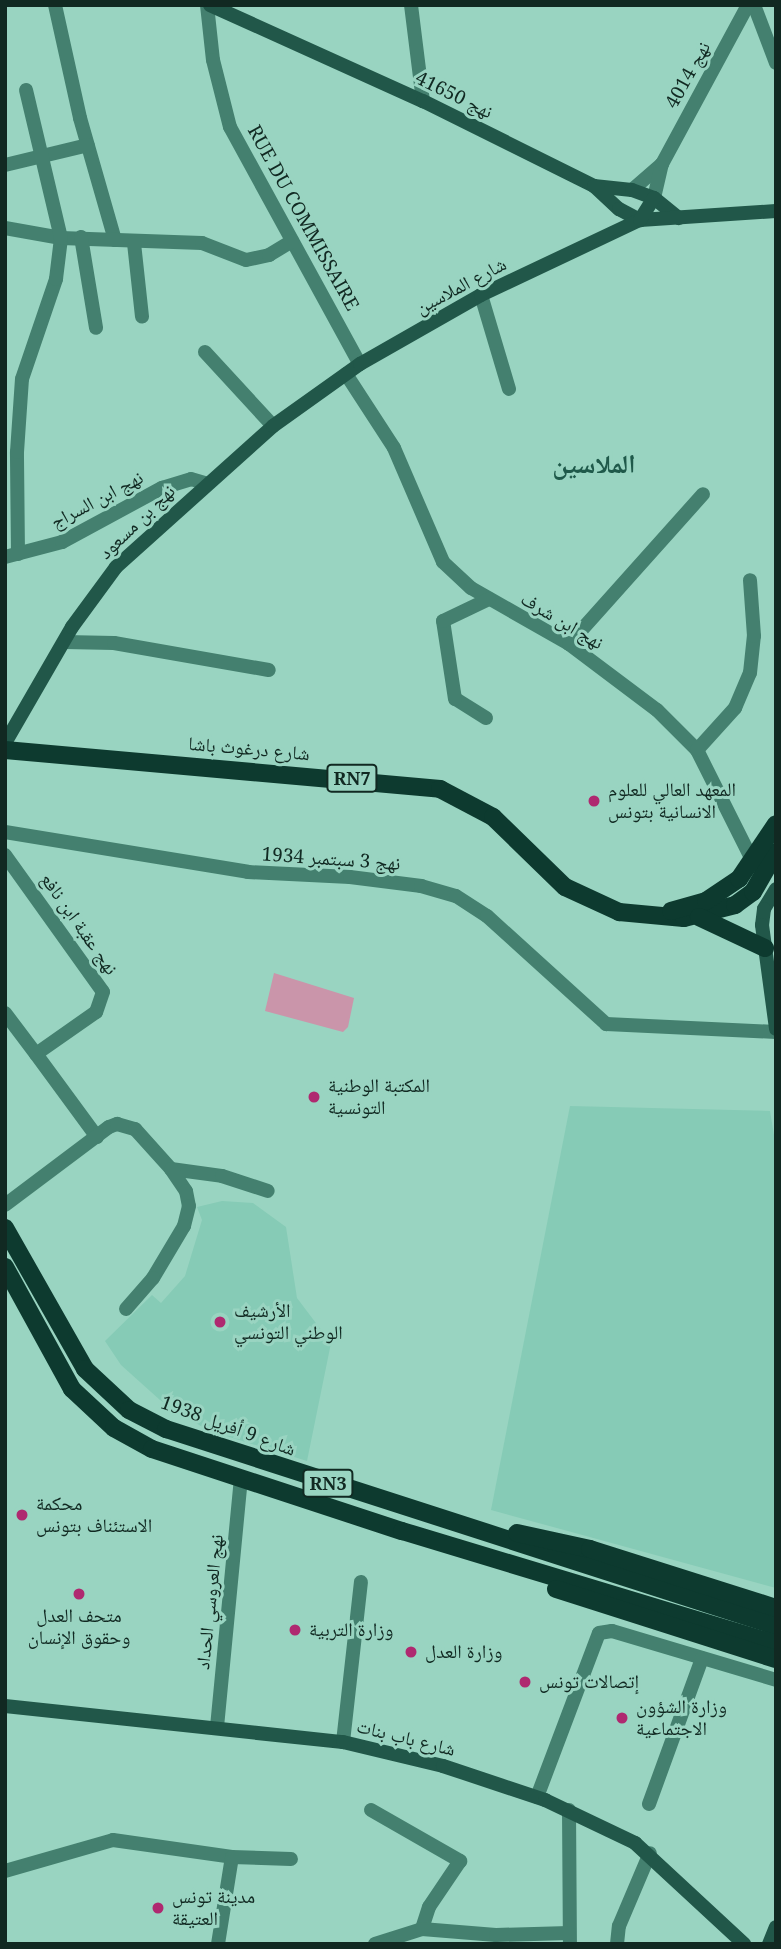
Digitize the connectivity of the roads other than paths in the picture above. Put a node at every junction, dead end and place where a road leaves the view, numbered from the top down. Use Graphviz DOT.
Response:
graph roads {
  1 [pos="55,5"];
  2 [pos="209,5"];
  3 [pos="411,5"];
  4 [pos="748,5"];
  5 [pos="754,5"];
  6 [pos="776,63"];
  7 [pos="26,90"];
  8 [pos="423,101"];
  9 [pos="88,145"];
  10 [pos="38,155"];
  11 [pos="662,164"];
  12 [pos="5,165"];
  13 [pos="594,186"];
  14 [pos="632,190"];
  15 [pos="653,198"];
  16 [pos="619,209"];
  17 [pos="776,211"];
  18 [pos="679,218"];
  19 [pos="640,220"];
  20 [pos="5,228"];
  21 [pos="81,237"];
  22 [pos="61,238"];
  23 [pos="596,238"];
  24 [pos="116,240"];
  25 [pos="292,241"];
  26 [pos="134,243"];
  27 [pos="481,295"];
  28 [pos="142,317"];
  29 [pos="96,328"];
  30 [pos="205,352"];
  31 [pos="360,364"];
  32 [pos="346,374"];
  33 [pos="509,389"];
  34 [pos="273,426"];
  35 [pos="11,450"];
  36 [pos="205,483"];
  37 [pos="703,494"];
  38 [pos="12,555"];
  39 [pos="750,580"];
  40 [pos="489,599"];
  41 [pos="65,642"];
  42 [pos="569,644"];
  43 [pos="269,670"];
  44 [pos="486,718"];
  45 [pos="5,743"];
  46 [pos="5,750"];
  47 [pos="697,750"];
  48 [pos="776,824"];
  49 [pos="5,832"];
  50 [pos="776,852"];
  51 [pos="5,855"];
  52 [pos="753,862"];
  53 [pos="770,886"];
  54 [pos="657,915"];
  55 [pos="696,916"];
  56 [pos="765,948"];
  57 [pos="5,1013"];
  58 [pos="776,1030"];
  59 [pos="36,1054"];
  60 [pos="97,1137"];
  61 [pos="171,1169"];
  62 [pos="268,1191"];
  63 [pos="5,1205"];
  64 [pos="5,1228"];
  65 [pos="5,1267"];
  66 [pos="126,1309"];
  67 [pos="241,1480"];
  68 [pos="404,1507"];
  69 [pos="402,1531"];
  70 [pos="361,1582"];
  71 [pos="776,1608"];
  72 [pos="740,1625"];
  73 [pos="776,1626"];
  74 [pos="776,1644"];
  75 [pos="702,1658"];
  76 [pos="776,1659"];
  77 [pos="776,1680"];
  78 [pos="5,1706"];
  79 [pos="217,1727"];
  80 [pos="343,1742"];
  81 [pos="537,1797"];
  82 [pos="649,1804"];
  83 [pos="371,1810"];
  84 [pos="569,1810"];
  85 [pos="650,1853"];
  86 [pos="232,1857"];
  87 [pos="291,1859"];
  88 [pos="5,1871"];
  89 [pos="776,1927"];
  90 [pos="422,1929"];
  91 [pos="569,1938"];
  92 [pos="218,1944"];
  93 [pos="374,1944"];
  94 [pos="617,1944"];
  95 [pos="744,1944"];
  96 [pos="769,1944"];
  1 -- 9 [label="street"];
  2 -- 8 [label="street, نهج 41650"];
  2 -- 25 [label="street, RUE DU COMMISSAIRE"];
  3 -- 8 [label="street"];
  4 -- 11 [label="street, نهج 4014"];
  5 -- 6 [label="street"];
  7 -- 10 [label="street"];
  8 -- 13 [label="street, نهج 41650"];
  9 -- 10 [label="street"];
  9 -- 24 [label="street"];
  10 -- 12 [label="street"];
  10 -- 22 [label="street"];
  11 -- 14 [label="street, نهج 4014"];
  11 -- 15 [label="street, نهج 4014"];
  13 -- 14 [label="street, نهج 41650"];
  13 -- 16 [label="street"];
  14 -- 15 [label="street, نهج 41650"];
  14 -- 16 [label="street, شارع الملاسين"];
  15 -- 18 [label="street, نهج 41650"];
  15 -- 19 [label="street"];
  16 -- 19 [label="street"];
  16 -- 23 [label="street, شارع الملاسين"];
  17 -- 18 [label="street, شارع الملاسين"];
  18 -- 19 [label="street, شارع الملاسين"];
  19 -- 23 [label="street, شارع الملاسين"];
  20 -- 22 [label="street"];
  21 -- 22 [label="street"];
  21 -- 24 [label="street"];
  21 -- 29 [label="street"];
  22 -- 35 [label="street"];
  23 -- 27 [label="street, شارع الملاسين"];
  24 -- 26 [label="street"];
  25 -- 26 [label="street"];
  25 -- 31 [label="street, RUE DU COMMISSAIRE"];
  26 -- 28 [label="street"];
  27 -- 31 [label="street, شارع الملاسين"];
  27 -- 33 [label="street"];
  30 -- 34 [label="street"];
  31 -- 32 [label="street, شارع الملاسين"];
  32 -- 34 [label="street, نهج بن مسعود"];
  32 -- 40 [label="street, نهج ابن شرف"];
  34 -- 36 [label="street, نهج بن مسعود"];
  35 -- 38 [label="street"];
  36 -- 38 [label="street, نهج ابن السراج"];
  36 -- 41 [label="street, نهج بن مسعود"];
  37 -- 42 [label="street"];
  39 -- 47 [label="street"];
  40 -- 42 [label="street, نهج ابن شرف"];
  40 -- 44 [label="street"];
  41 -- 43 [label="street"];
  41 -- 45 [label="street, نهج بن مسعود"];
  42 -- 47 [label="street, نهج ابن شرف"];
  46 -- 54 [label="main road, شارع درغوث باشا / RN7"];
  47 -- 52 [label="street, نهج ابن شرف"];
  48 -- 52 [label="main road, RN7"];
  49 -- 58 [label="street, نهج 3 سبتمبر 1934"];
  50 -- 53 [label="main road, RN7"];
  51 -- 59 [label="street, نهج عقبة ابن نافع"];
  52 -- 53 [label="street, نهج ابن شرف"];
  52 -- 54 [label="main road, شارع درغوث باشا / RN7"];
  53 -- 55 [label="main road, شارع درغوث باشا / RN7"];
  53 -- 56 [label="street"];
  54 -- 55 [label="main road, شارع درغوث باشا / RN7"];
  55 -- 56 [label="main road"];
  56 -- 58 [label="street"];
  57 -- 59 [label="street"];
  59 -- 60 [label="street"];
  60 -- 61 [label="street"];
  60 -- 63 [label="street"];
  61 -- 62 [label="street"];
  61 -- 66 [label="street"];
  64 -- 68 [label="main road, شارع 9 أفريل 1938 / RN3"];
  65 -- 67 [label="main road, شارع 9 أفريل 1938 / RN3"];
  67 -- 69 [label="main road, شارع 9 أفريل 1938 / RN3"];
  67 -- 79 [label="street, نهج العروسي الحداد"];
  68 -- 71 [label="main road, شارع 9 أفريل 1938"];
  68 -- 72 [label="main road, شارع 9 أفريل 1938 / RN3"];
  69 -- 72 [label="main road, شارع 9 أفريل 1938 / RN3"];
  69 -- 76 [label="main road, شارع 9 أفريل 1938"];
  70 -- 80 [label="street"];
  72 -- 73 [label="main road, شارع 9 أفريل 1938 / RN3"];
  72 -- 74 [label="main road, شارع 9 أفريل 1938 / RN3"];
  75 -- 77 [label="street"];
  75 -- 81 [label="street"];
  75 -- 82 [label="street"];
  78 -- 79 [label="street, شارع باب بنات"];
  79 -- 80 [label="street, شارع باب بنات"];
  80 -- 81 [label="street, شارع باب بنات"];
  81 -- 84 [label="street, شارع باب بنات"];
  83 -- 90 [label="street"];
  84 -- 85 [label="street, شارع باب بنات"];
  84 -- 91 [label="street"];
  85 -- 94 [label="street"];
  85 -- 95 [label="street, شارع باب بنات"];
  86 -- 87 [label="street"];
  86 -- 88 [label="street"];
  86 -- 92 [label="street"];
  89 -- 96 [label="street"];
  90 -- 91 [label="street"];
  90 -- 93 [label="street"];
}
